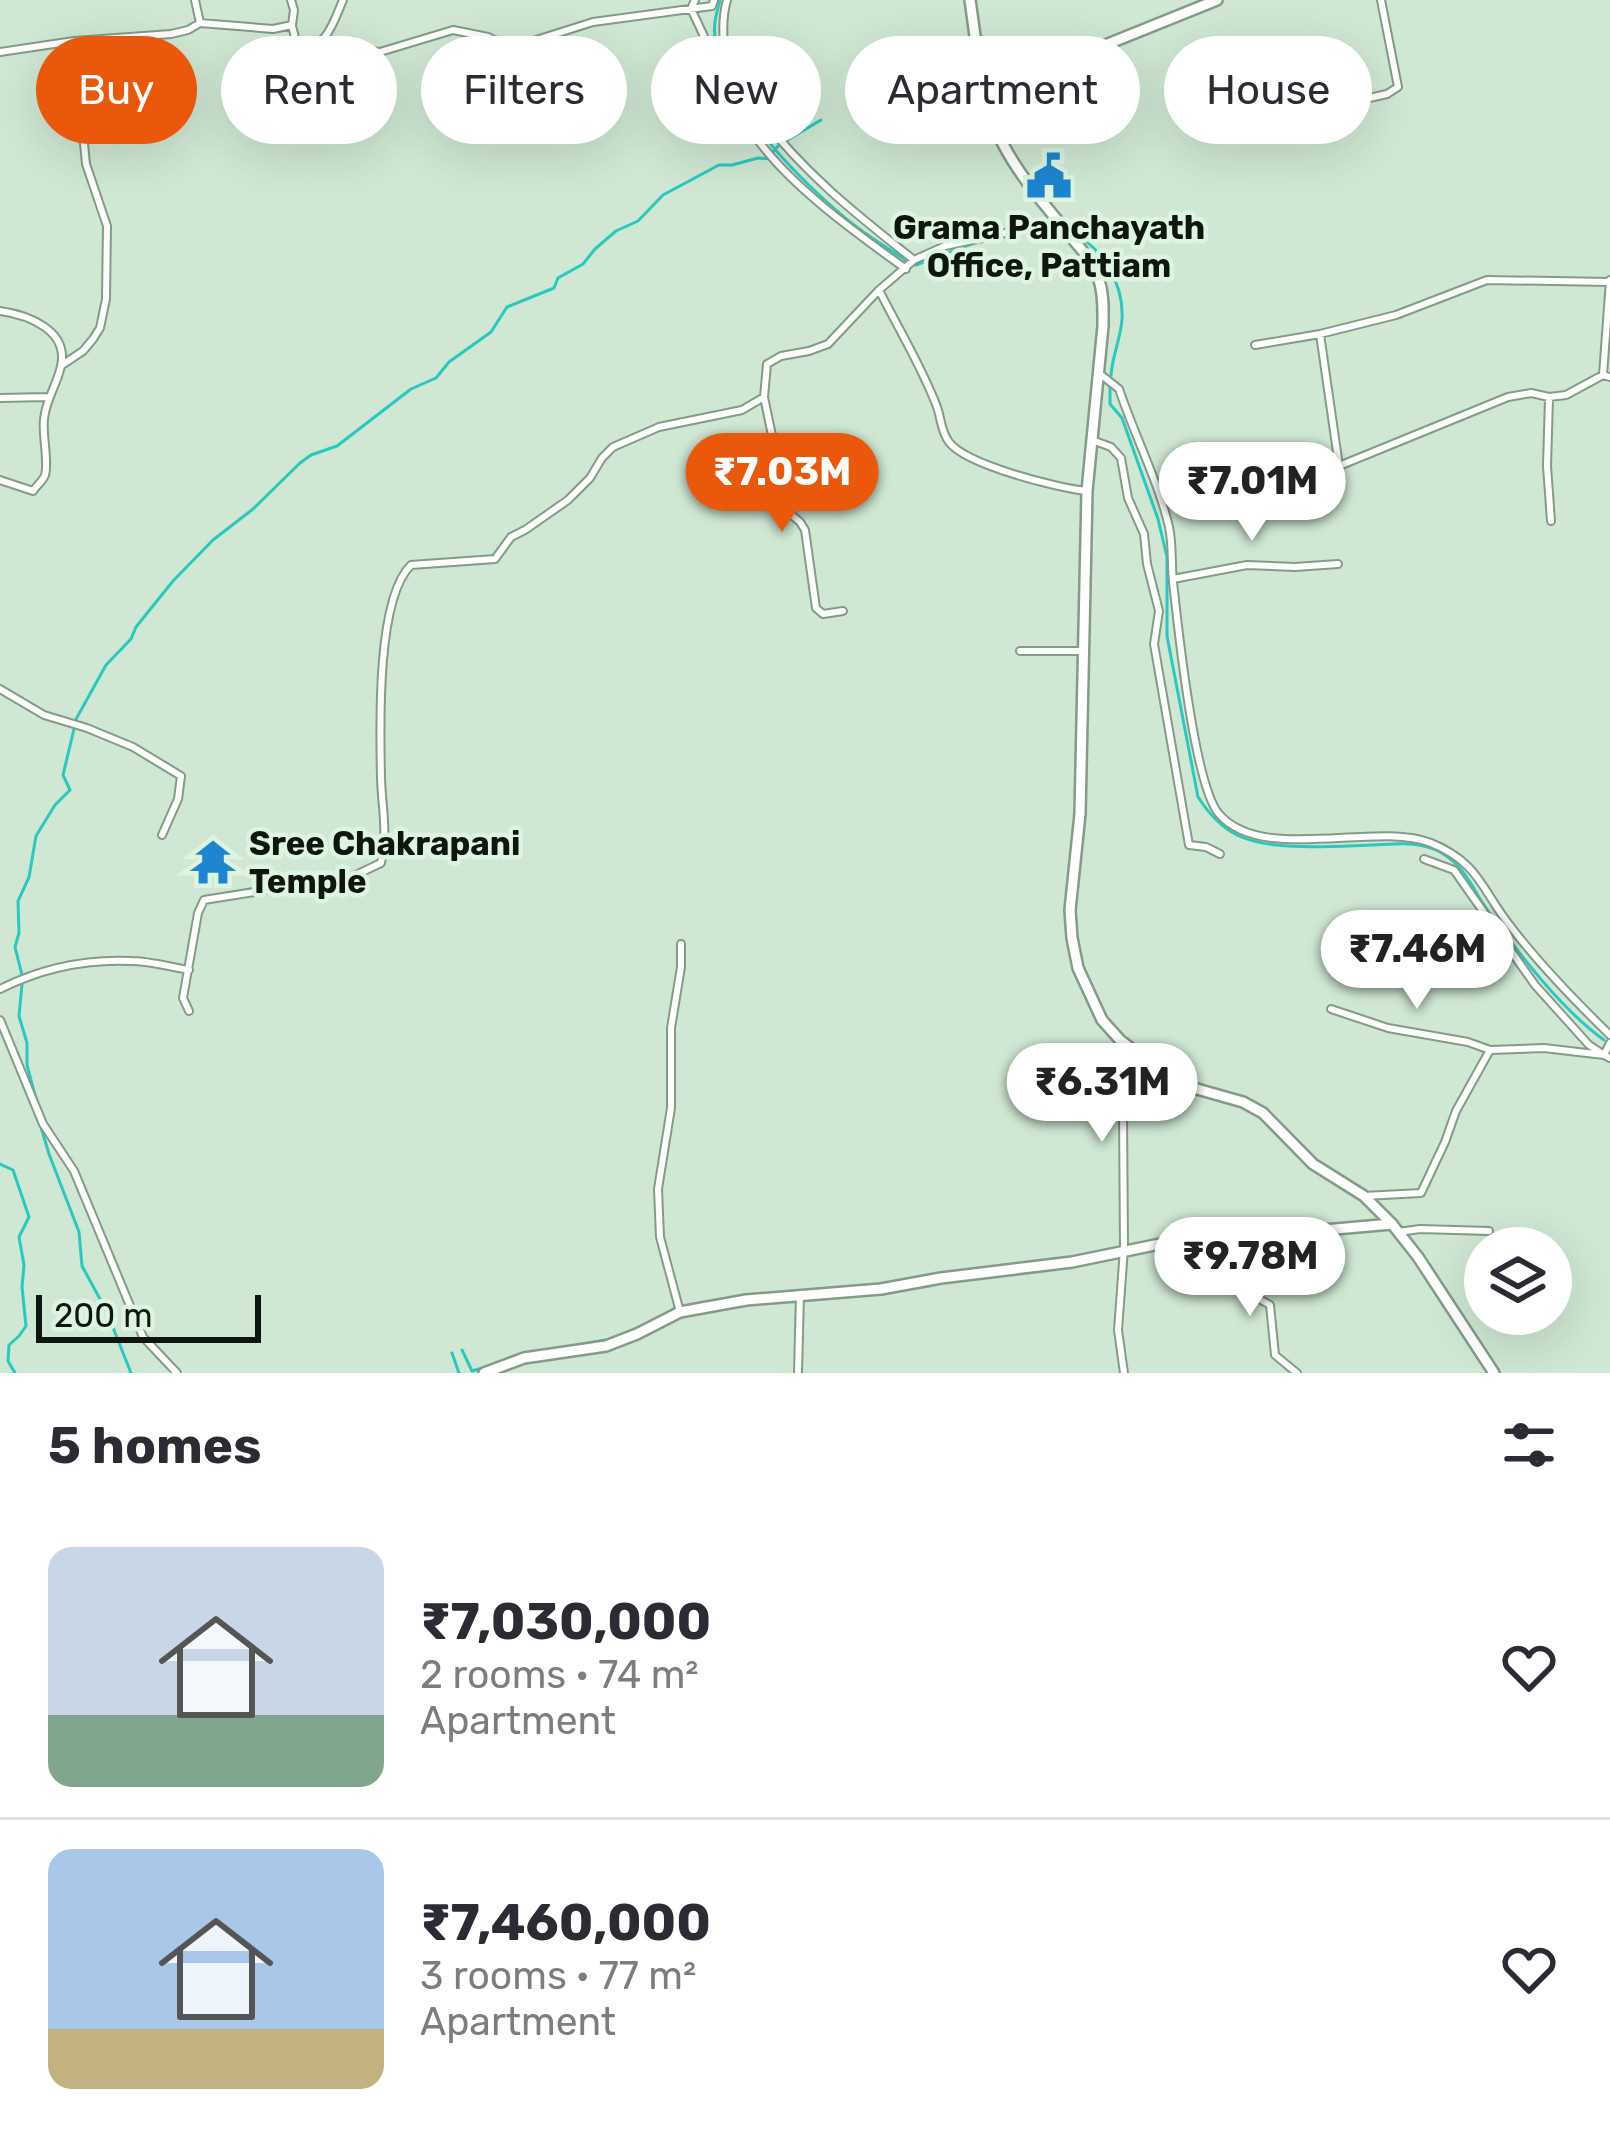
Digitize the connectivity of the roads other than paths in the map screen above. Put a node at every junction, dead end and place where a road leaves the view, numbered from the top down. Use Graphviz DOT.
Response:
graph roads {
  1 [pos="195,0"];
  2 [pos="291,0"];
  3 [pos="343,0"];
  4 [pos="714,0"];
  5 [pos="728,0"];
  6 [pos="970,0"];
  7 [pos="1217,0"];
  8 [pos="1381,0"];
  9 [pos="693,4"];
  10 [pos="200,23"];
  11 [pos="292,25"];
  12 [pos="155,36"];
  13 [pos="295,36"];
  14 [pos="326,36"];
  15 [pos="976,36"];
  16 [pos="1128,36"];
  17 [pos="36,47"];
  18 [pos="397,47"];
  19 [pos="0,52"];
  20 [pos="1372,97"];
  21 [pos="84,144"];
  22 [pos="1003,144"];
  23 [pos="1063,228"];
  24 [pos="914,260"];
  25 [pos="906,269"];
  26 [pos="1610,281"];
  27 [pos="879,290"];
  28 [pos="0,310"];
  29 [pos="1320,334"];
  30 [pos="1255,346"];
  31 [pos="62,365"];
  32 [pos="1099,373"];
  33 [pos="1606,376"];
  34 [pos="48,397"];
  35 [pos="1549,397"];
  36 [pos="0,398"];
  37 [pos="764,398"];
  38 [pos="1092,440"];
  39 [pos="0,480"];
  40 [pos="1088,491"];
  41 [pos="1551,521"];
  42 [pos="1338,564"];
  43 [pos="1173,579"];
  44 [pos="843,611"];
  45 [pos="1020,651"];
  46 [pos="1085,651"];
  47 [pos="0,689"];
  48 [pos="162,835"];
  49 [pos="1220,854"];
  50 [pos="1424,859"];
  51 [pos="681,944"];
  52 [pos="189,970"];
  53 [pos="0,989"];
  54 [pos="1331,1009"];
  55 [pos="190,1011"];
  56 [pos="0,1020"];
  57 [pos="1610,1039"];
  58 [pos="1120,1040"];
  59 [pos="1490,1050"];
  60 [pos="1607,1056"];
  61 [pos="1154,1067"];
  62 [pos="1119,1072"];
  63 [pos="1364,1196"];
  64 [pos="1395,1228"];
  65 [pos="1464,1230"];
  66 [pos="1241,1233"];
  67 [pos="1124,1249"];
  68 [pos="800,1294"];
  69 [pos="680,1312"];
  70 [pos="177,1373"];
  71 [pos="484,1373"];
  72 [pos="798,1373"];
  73 [pos="1124,1373"];
  74 [pos="1297,1373"];
  75 [pos="1494,1373"];
  1 -- 10 [label="street"];
  2 -- 11 [label="street"];
  3 -- 14 [label="street"];
  4 -- 9 [label="street"];
  5 -- 24 [label="street"];
  6 -- 15 [label="main road"];
  7 -- 16 [label="main road"];
  8 -- 20 [label="street"];
  9 -- 18 [label="street"];
  9 -- 25 [label="street"];
  10 -- 11 [label="street"];
  10 -- 12 [label="street"];
  11 -- 13 [label="street"];
  17 -- 19 [label="street"];
  21 -- 31 [label="street"];
  22 -- 23 [label="main road"];
  23 -- 24 [label="street"];
  23 -- 32 [label="main road"];
  24 -- 25 [label="street"];
  25 -- 27 [label="street"];
  26 -- 29 [label="street"];
  26 -- 33 [label="street"];
  27 -- 37 [label="street"];
  27 -- 40 [label="street"];
  28 -- 31 [label="street"];
  29 -- 30 [label="street"];
  29 -- 35 [label="street"];
  31 -- 34 [label="street"];
  32 -- 38 [label="main road"];
  32 -- 43 [label="street"];
  33 -- 35 [label="street"];
  34 -- 36 [label="street"];
  34 -- 39 [label="street"];
  35 -- 41 [label="street"];
  37 -- 44 [label="street"];
  37 -- 52 [label="street"];
  38 -- 40 [label="main road"];
  38 -- 49 [label="street"];
  40 -- 46 [label="main road"];
  42 -- 43 [label="street"];
  43 -- 57 [label="street"];
  45 -- 46 [label="street"];
  46 -- 58 [label="main road"];
  47 -- 48 [label="street"];
  50 -- 60 [label="street"];
  51 -- 69 [label="street"];
  52 -- 53 [label="street"];
  52 -- 55 [label="street"];
  54 -- 59 [label="street"];
  56 -- 70 [label="street"];
  57 -- 60 [label="street"];
  58 -- 61 [label="main road"];
  58 -- 62 [label="street"];
  59 -- 60 [label="street"];
  59 -- 63 [label="street"];
  61 -- 63 [label="main road"];
  61 -- 67 [label="street"];
  63 -- 64 [label="main road"];
  64 -- 65 [label="street"];
  64 -- 66 [label="main road"];
  64 -- 75 [label="main road"];
  66 -- 67 [label="main road"];
  66 -- 74 [label="street"];
  67 -- 68 [label="main road"];
  67 -- 73 [label="street"];
  68 -- 69 [label="main road"];
  68 -- 72 [label="street"];
  69 -- 71 [label="main road"];
}
